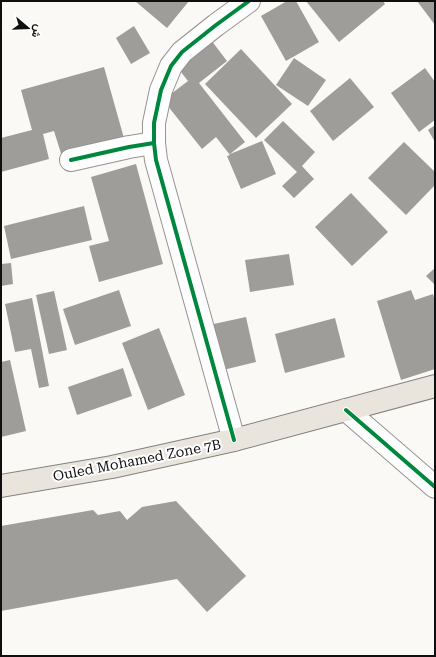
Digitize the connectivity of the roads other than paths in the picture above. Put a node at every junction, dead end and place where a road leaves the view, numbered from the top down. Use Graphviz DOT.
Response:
graph roads {
  1 [pos="249,1"];
  2 [pos="154,143"];
  3 [pos="71,160"];
  4 [pos="435,386"];
  5 [pos="346,410"];
  6 [pos="234,440"];
  7 [pos="1,486"];
  8 [pos="435,488"];
  1 -- 2 [label="street"];
  2 -- 3 [label="street"];
  2 -- 6 [label="street"];
  4 -- 5 [label="main road, Ouled Mohamed Zone 7B"];
  5 -- 6 [label="main road, Ouled Mohamed Zone 7B"];
  5 -- 8 [label="street"];
  6 -- 7 [label="main road, Ouled Mohamed Zone 7B"];
}
